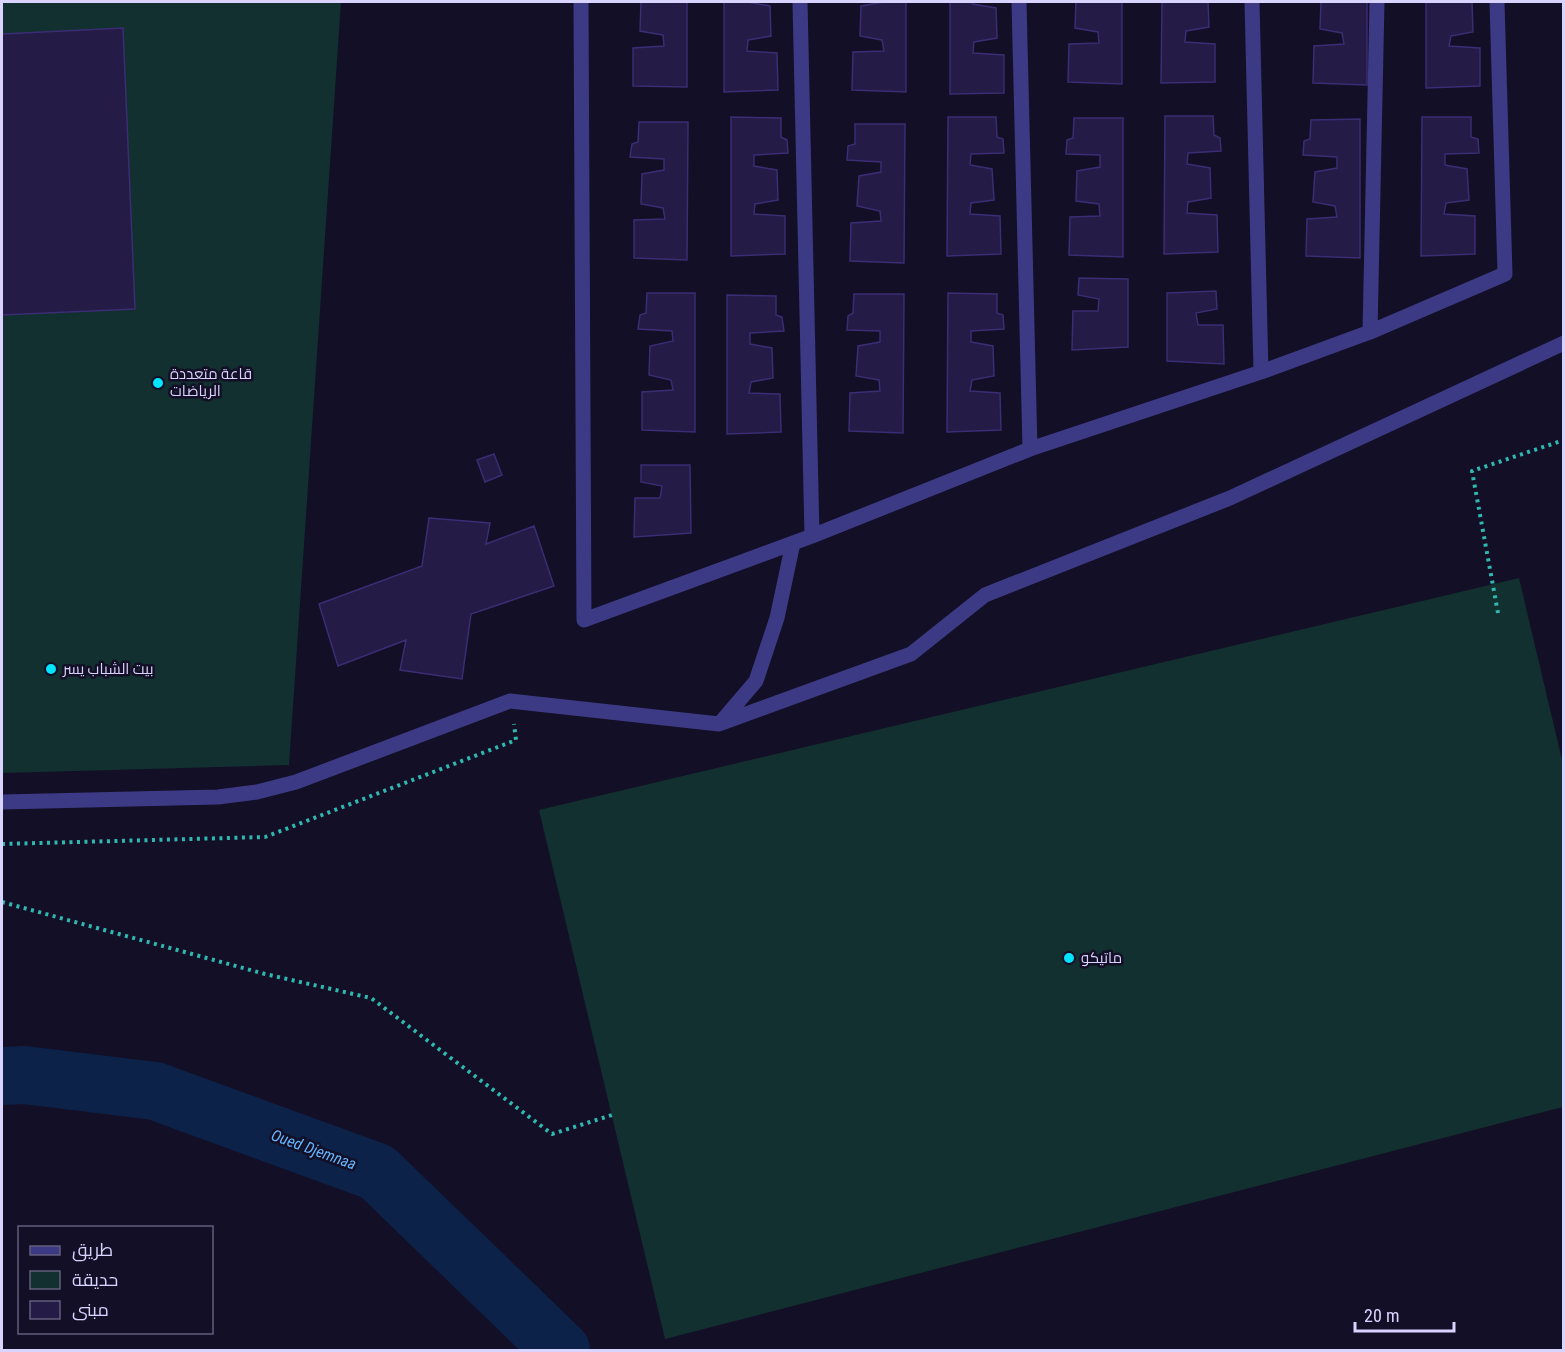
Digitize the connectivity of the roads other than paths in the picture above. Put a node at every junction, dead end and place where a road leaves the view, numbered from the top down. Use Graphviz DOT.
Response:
graph roads {
  1 [pos="581,2"];
  2 [pos="800,2"];
  3 [pos="1019,2"];
  4 [pos="1252,2"];
  5 [pos="1377,2"];
  6 [pos="1497,2"];
  7 [pos="1370,332"];
  8 [pos="1563,343"];
  9 [pos="1261,372"];
  10 [pos="1030,449"];
  11 [pos="812,536"];
  12 [pos="793,543"];
  13 [pos="719,724"];
  14 [pos="2,802"];
  1 -- 12 [label="street"];
  2 -- 11 [label="street"];
  3 -- 10 [label="street"];
  4 -- 9 [label="street"];
  5 -- 7 [label="street"];
  6 -- 7 [label="street"];
  7 -- 9 [label="street"];
  8 -- 13 [label="street"];
  9 -- 10 [label="street"];
  10 -- 11 [label="street"];
  11 -- 12 [label="street"];
  12 -- 13 [label="street"];
  13 -- 14 [label="street"];
}
